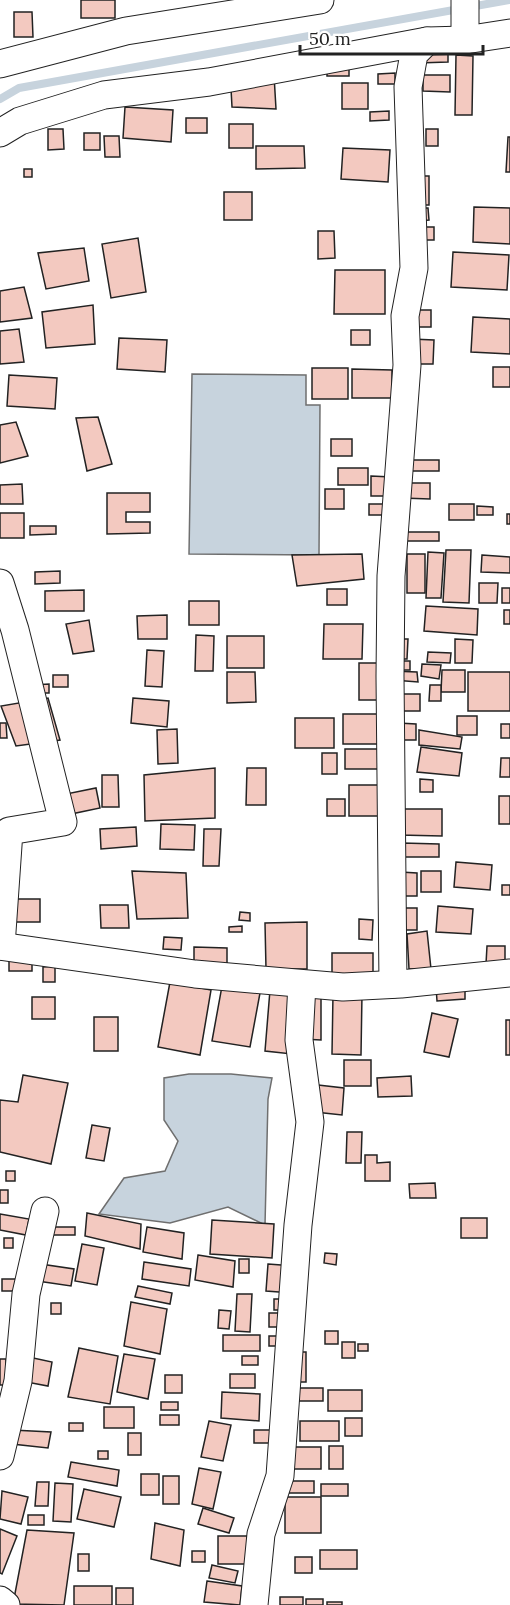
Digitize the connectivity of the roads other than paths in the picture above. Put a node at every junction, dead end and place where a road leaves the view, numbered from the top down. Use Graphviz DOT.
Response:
graph roads {
  1 [pos="320,0"];
  2 [pos="465,20"];
  3 [pos="510,33"];
  4 [pos="427,41"];
  5 [pos="0,64"];
  6 [pos="0,133"];
  7 [pos="0,583"];
  8 [pos="1,946"];
  9 [pos="510,973"];
  10 [pos="302,984"];
  11 [pos="393,984"];
  12 [pos="45,1211"];
  13 [pos="0,1456"];
  14 [pos="0,1600"];
  15 [pos="6,1605"];
  16 [pos="254,1605"];
  1 -- 5 [label="street"];
  2 -- 3 [label="street"];
  2 -- 4 [label="street"];
  4 -- 6 [label="street"];
  4 -- 11 [label="street"];
  7 -- 8 [label="street"];
  8 -- 10 [label="street"];
  9 -- 11 [label="street"];
  10 -- 11 [label="street"];
  10 -- 16 [label="street"];
  12 -- 13 [label="street"];
  14 -- 15 [label="street"];
}
